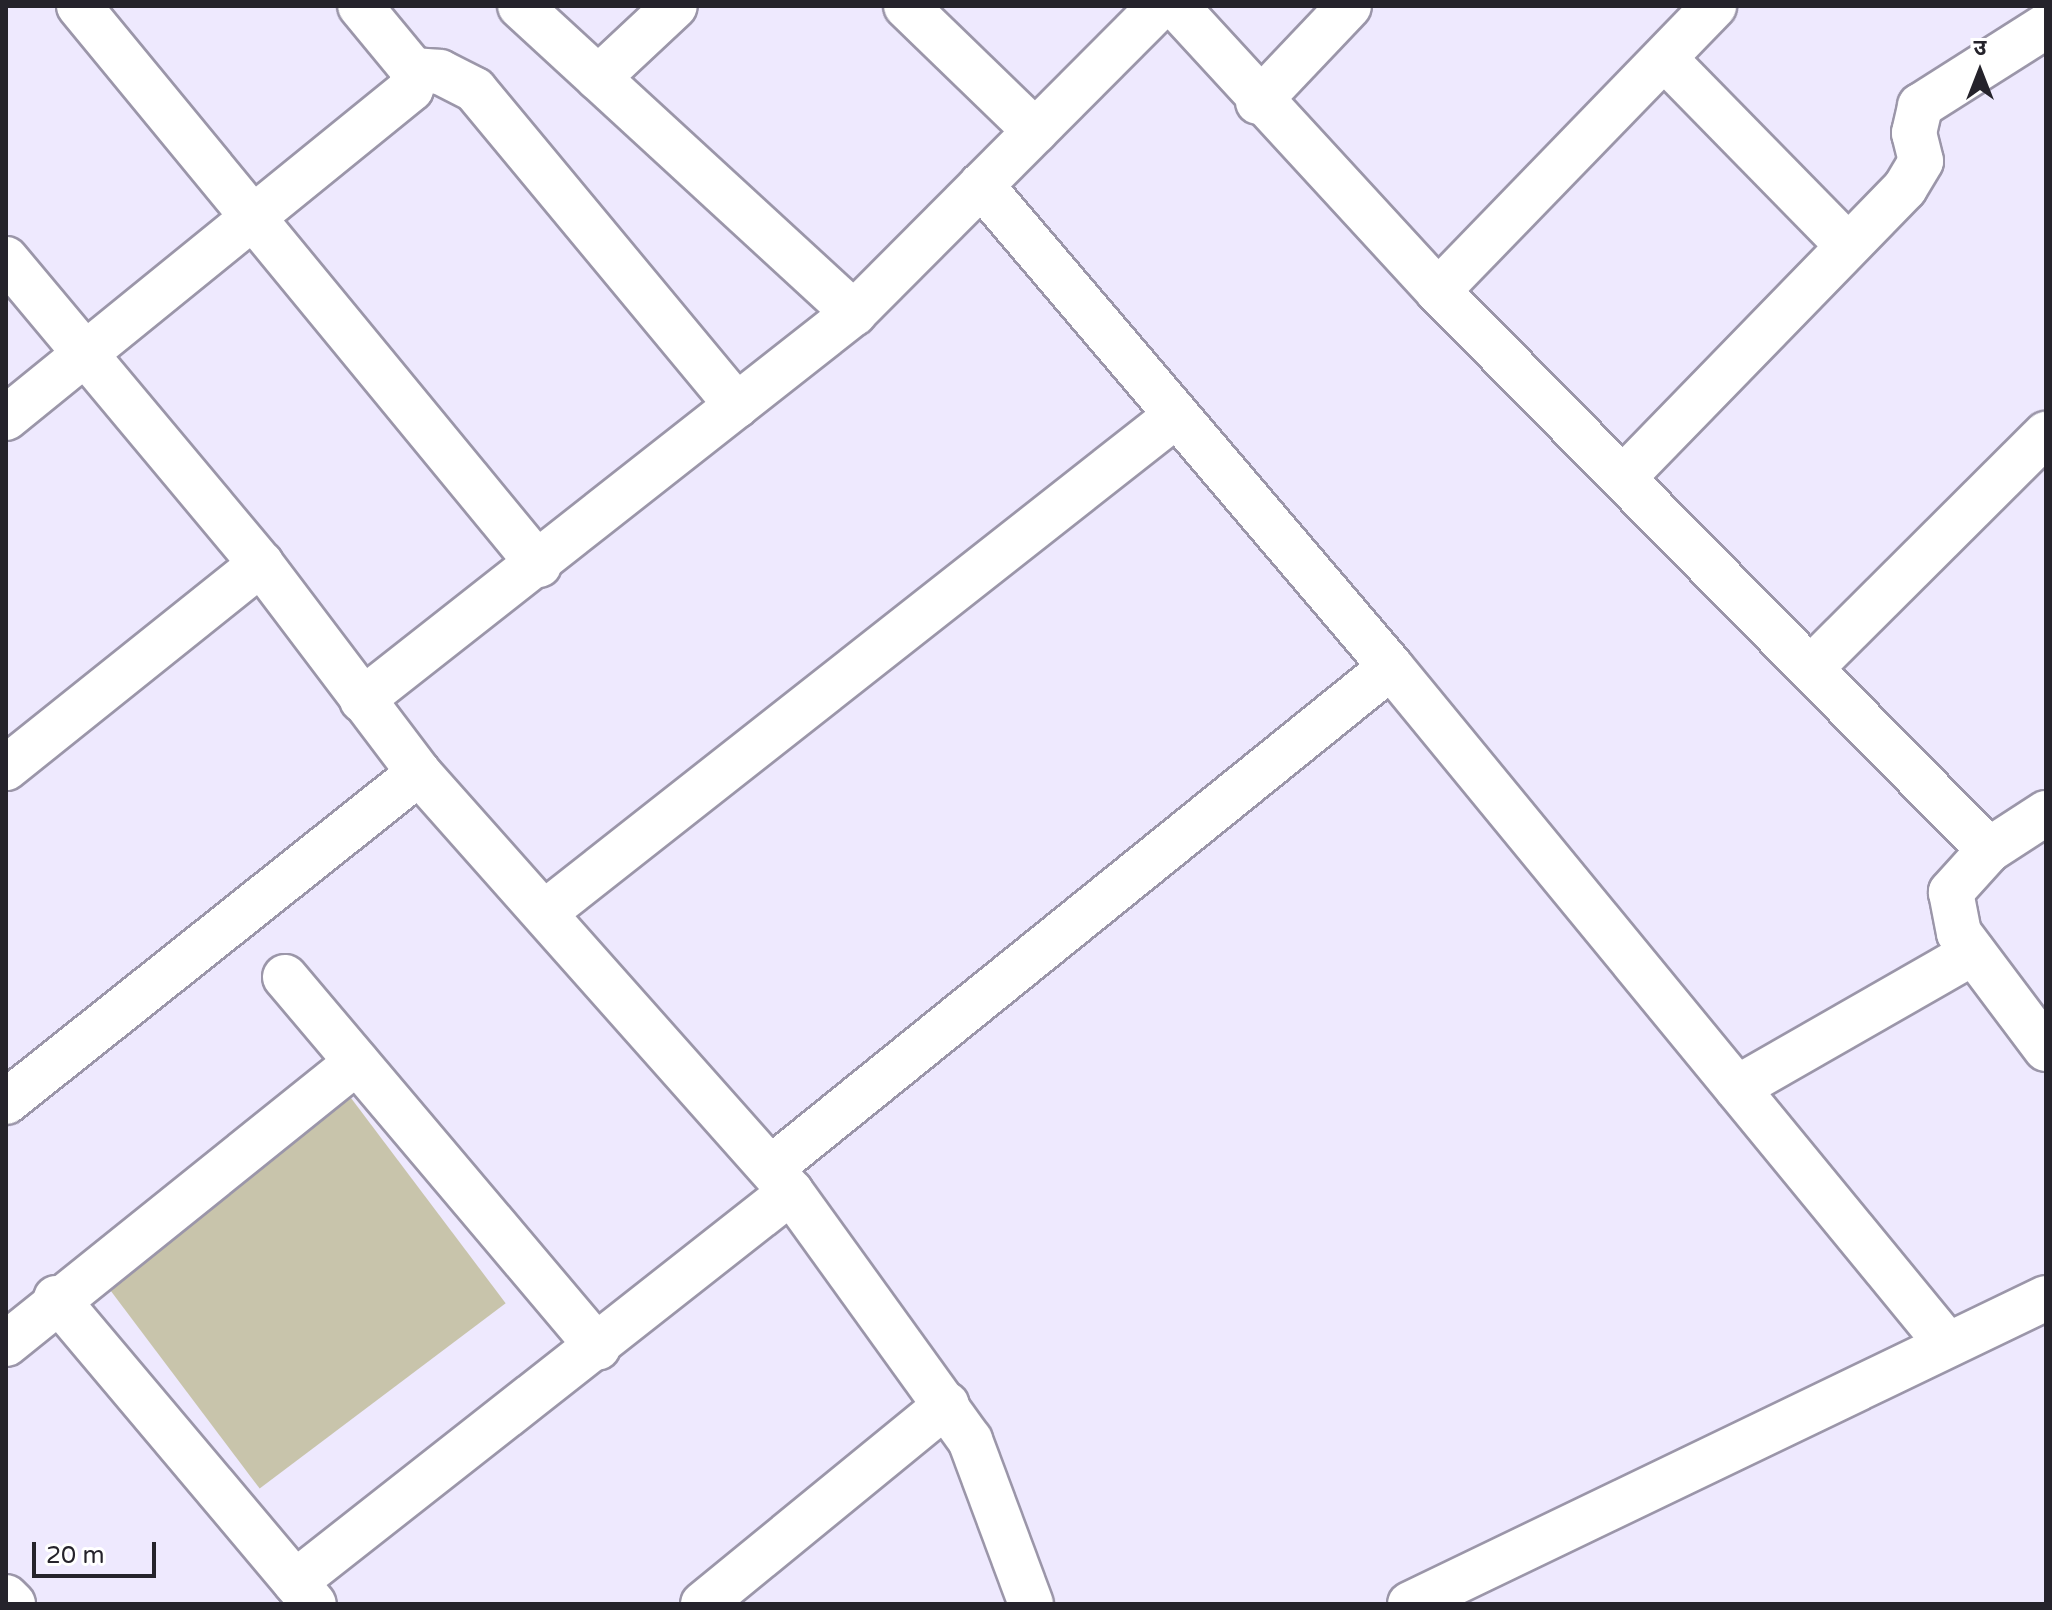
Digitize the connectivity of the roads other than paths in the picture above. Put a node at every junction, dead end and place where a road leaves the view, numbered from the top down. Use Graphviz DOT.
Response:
graph roads {
  1 [pos="79,6"];
  2 [pos="360,6"];
  3 [pos="520,6"];
  4 [pos="675,6"];
  5 [pos="906,6"];
  6 [pos="1160,6"];
  7 [pos="1176,6"];
  8 [pos="1349,6"];
  9 [pos="1714,6"];
  10 [pos="2046,26"];
  11 [pos="1665,59"];
  12 [pos="413,70"];
  13 [pos="598,78"];
  14 [pos="1258,102"];
  15 [pos="1035,131"];
  16 [pos="981,185"];
  17 [pos="251,215"];
  18 [pos="1846,244"];
  19 [pos="6,259"];
  20 [pos="1438,291"];
  21 [pos="854,313"];
  22 [pos="86,352"];
  23 [pos="737,406"];
  24 [pos="1174,417"];
  25 [pos="6,418"];
  26 [pos="2046,434"];
  27 [pos="1624,477"];
  28 [pos="261,564"];
  29 [pos="539,565"];
  30 [pos="1391,667"];
  31 [pos="1811,668"];
  32 [pos="362,700"];
  33 [pos="6,768"];
  34 [pos="419,773"];
  35 [pos="2046,813"];
  36 [pos="1989,850"];
  37 [pos="544,913"];
  38 [pos="1973,953"];
  39 [pos="285,977"];
  40 [pos="2046,1049"];
  41 [pos="357,1062"];
  42 [pos="1737,1088"];
  43 [pos="6,1102"];
  44 [pos="781,1180"];
  45 [pos="56,1298"];
  46 [pos="2046,1298"];
  47 [pos="6,1344"];
  48 [pos="1948,1345"];
  49 [pos="598,1347"];
  50 [pos="947,1404"];
  51 [pos="304,1593"];
  52 [pos="6,1597"];
  53 [pos="13,1604"];
  54 [pos="703,1604"];
  55 [pos="1031,1604"];
  56 [pos="1410,1604"];
  1 -- 17 [label="street"];
  2 -- 12 [label="street"];
  3 -- 13 [label="street"];
  4 -- 13 [label="street"];
  5 -- 15 [label="street"];
  6 -- 15 [label="street"];
  7 -- 14 [label="street"];
  8 -- 14 [label="street"];
  9 -- 11 [label="street"];
  10 -- 18 [label="street"];
  11 -- 18 [label="street"];
  11 -- 20 [label="street"];
  12 -- 17 [label="street"];
  12 -- 23 [label="street"];
  13 -- 21 [label="street"];
  14 -- 20 [label="street"];
  15 -- 16 [label="street"];
  16 -- 21 [label="street"];
  16 -- 24 [label="street"];
  17 -- 22 [label="street"];
  17 -- 29 [label="street"];
  18 -- 27 [label="street"];
  19 -- 22 [label="street"];
  20 -- 27 [label="street"];
  21 -- 23 [label="street"];
  22 -- 25 [label="street"];
  22 -- 28 [label="street"];
  23 -- 29 [label="street"];
  24 -- 30 [label="street"];
  24 -- 37 [label="street"];
  26 -- 31 [label="street"];
  27 -- 31 [label="street"];
  28 -- 32 [label="street"];
  28 -- 33 [label="street"];
  29 -- 32 [label="street"];
  30 -- 42 [label="street"];
  30 -- 44 [label="street"];
  31 -- 36 [label="street"];
  32 -- 34 [label="street"];
  34 -- 37 [label="street"];
  34 -- 43 [label="street"];
  35 -- 36 [label="street"];
  36 -- 38 [label="street"];
  37 -- 44 [label="street"];
  38 -- 40 [label="street"];
  38 -- 42 [label="street"];
  39 -- 41 [label="street"];
  41 -- 45 [label="street"];
  41 -- 49 [label="street"];
  42 -- 48 [label="street"];
  44 -- 49 [label="street"];
  44 -- 50 [label="street"];
  45 -- 47 [label="street"];
  45 -- 51 [label="street"];
  46 -- 48 [label="street"];
  48 -- 56 [label="street"];
  49 -- 51 [label="street"];
  50 -- 54 [label="street"];
  50 -- 55 [label="street"];
  52 -- 53 [label="street"];
}
